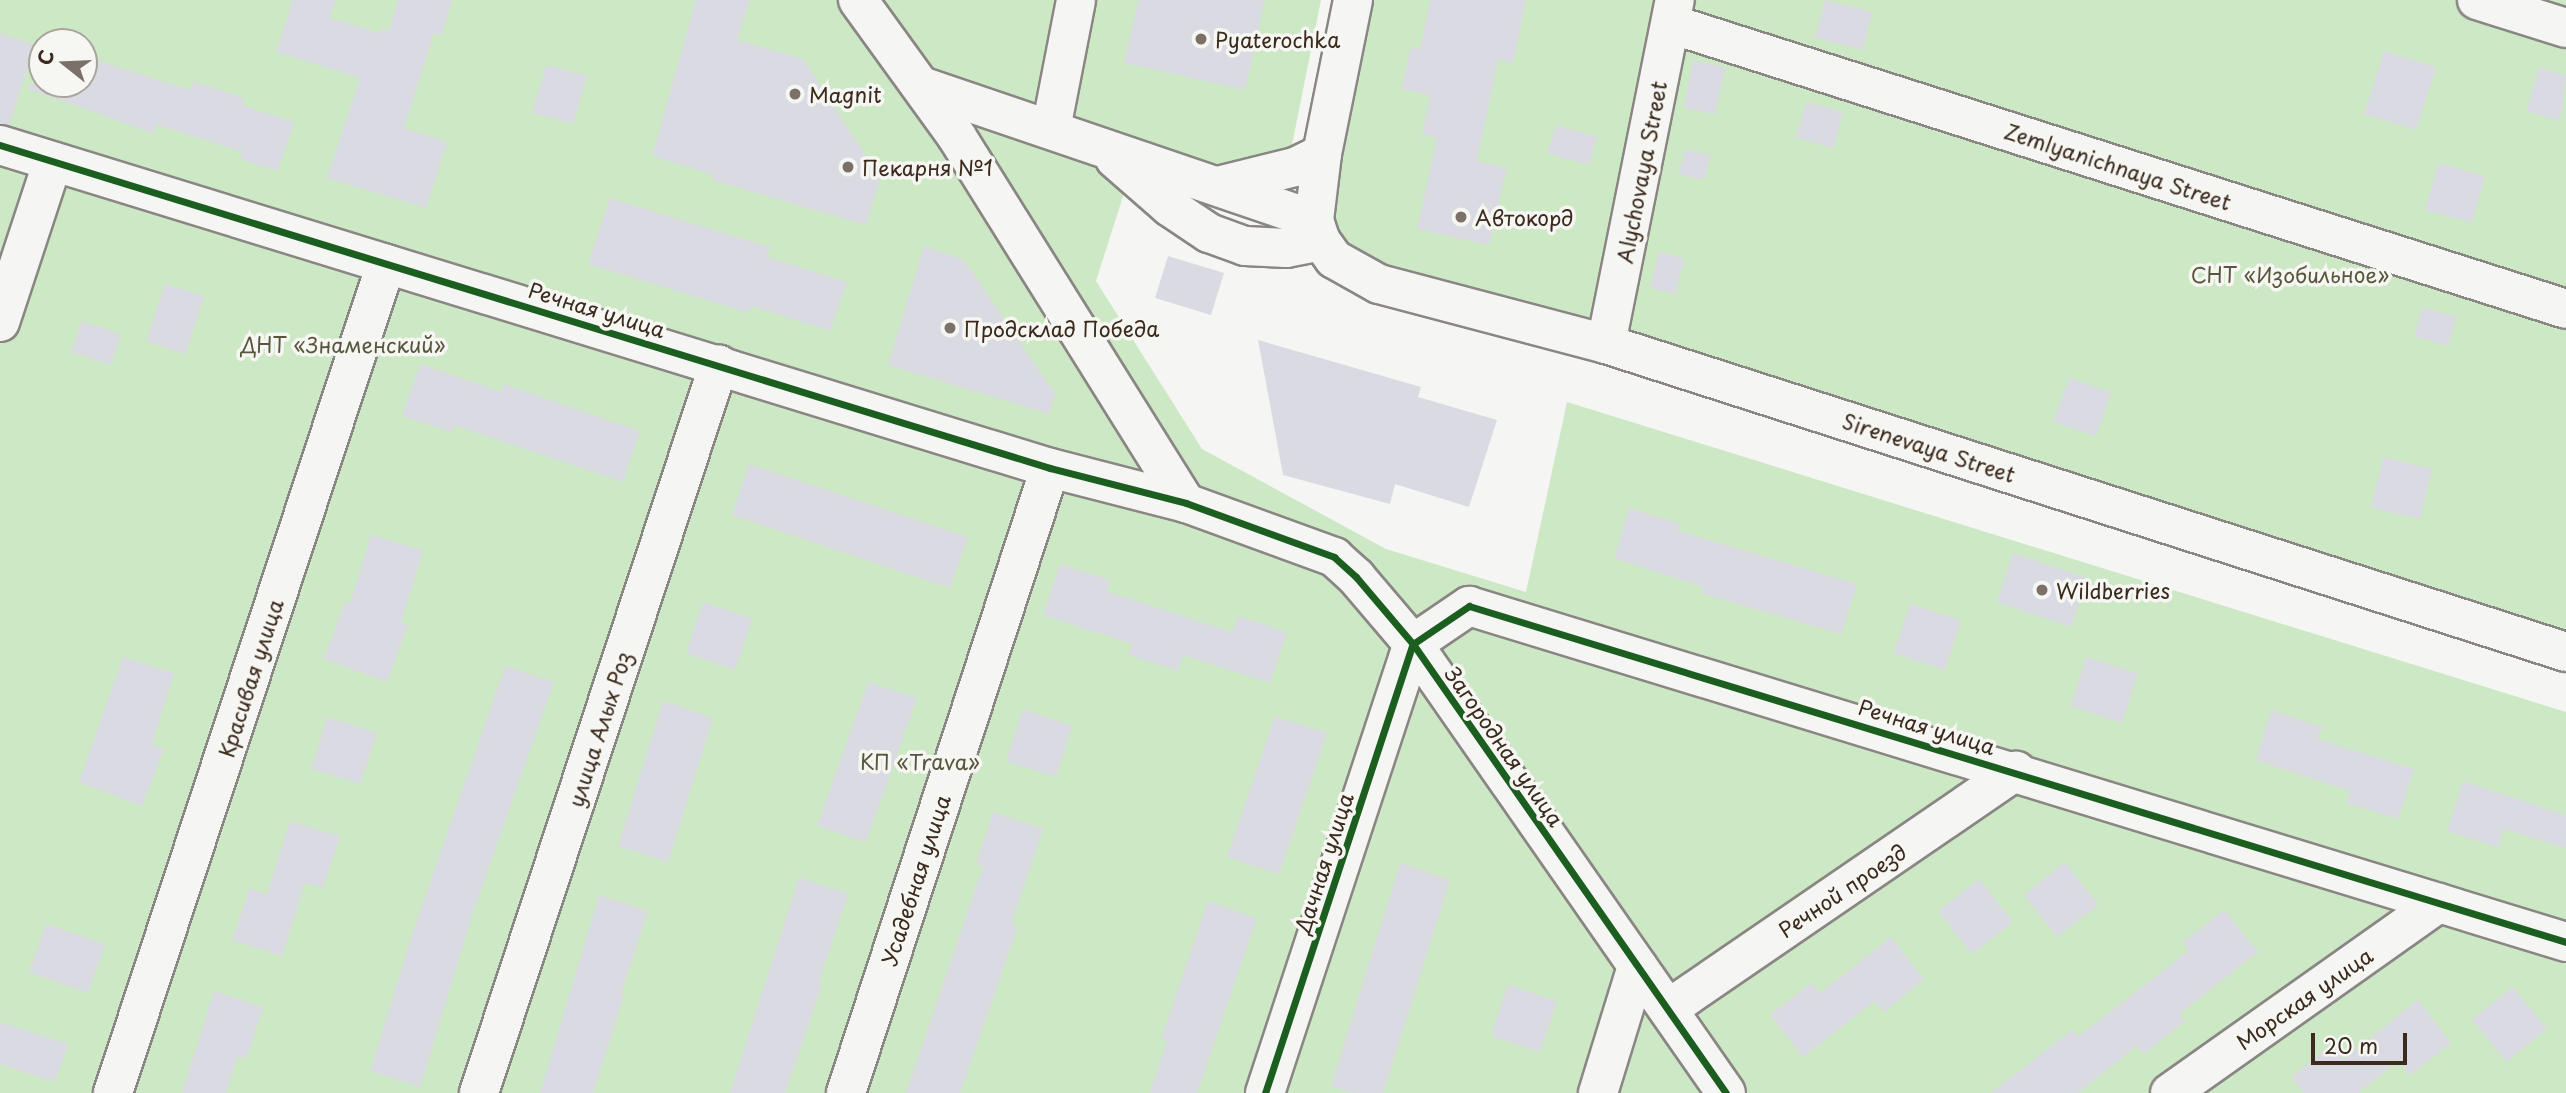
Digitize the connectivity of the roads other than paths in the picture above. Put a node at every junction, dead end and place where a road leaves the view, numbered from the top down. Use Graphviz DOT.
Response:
graph roads {
  1 [pos="858,0"];
  2 [pos="1076,0"];
  3 [pos="1353,0"];
  4 [pos="2477,0"];
  5 [pos="1673,12"];
  6 [pos="2566,28"];
  7 [pos="924,87"];
  8 [pos="1051,129"];
  9 [pos="0,145"];
  10 [pos="1100,146"];
  11 [pos="1322,154"];
  12 [pos="53,161"];
  13 [pos="1216,186"];
  14 [pos="1318,230"];
  15 [pos="386,264"];
  16 [pos="2566,309"];
  17 [pos="0,321"];
  18 [pos="1606,344"];
  19 [pos="719,364"];
  20 [pos="1050,468"];
  21 [pos="1186,503"];
  22 [pos="1413,644"];
  23 [pos="2566,652"];
  24 [pos="2016,771"];
  25 [pos="2438,903"];
  26 [pos="2566,942"];
  27 [pos="1637,966"];
  28 [pos="1668,1009"];
  29 [pos="114,1093"];
  30 [pos="479,1093"];
  31 [pos="846,1093"];
  32 [pos="1265,1093"];
  33 [pos="1598,1093"];
  34 [pos="1727,1093"];
  35 [pos="2170,1093"];
  1 -- 7 [label="street"];
  2 -- 8 [label="street"];
  3 -- 11 [label="street"];
  4 -- 6 [label="street"];
  5 -- 16 [label="street, Zemlyanichnaya Street"];
  5 -- 18 [label="street, Alychovaya Street"];
  7 -- 8 [label="street"];
  7 -- 21 [label="street"];
  8 -- 10 [label="street"];
  9 -- 12 [label="street, Речная улица"];
  10 -- 13 [label="street"];
  10 -- 14 [label="street"];
  11 -- 13 [label="street"];
  11 -- 14 [label="street"];
  12 -- 15 [label="street, Речная улица"];
  12 -- 17 [label="street"];
  13 -- 14 [label="street"];
  14 -- 18 [label="street, Sirenevaya Street"];
  15 -- 19 [label="street, Речная улица"];
  15 -- 29 [label="street, Красивая улица"];
  18 -- 23 [label="street, Sirenevaya Street"];
  19 -- 20 [label="street, Речная улица"];
  19 -- 30 [label="street, улица Алых Роз"];
  20 -- 21 [label="street, Речная улица"];
  20 -- 31 [label="street, Усадебная улица"];
  21 -- 22 [label="street, Загородная улица"];
  22 -- 24 [label="street, Речная улица"];
  22 -- 27 [label="street, Загородная улица"];
  22 -- 32 [label="street, Дачная улица"];
  24 -- 25 [label="street, Речная улица"];
  24 -- 28 [label="street, Речной проезд"];
  25 -- 26 [label="street, Речная улица"];
  25 -- 35 [label="street, Морская улица"];
  27 -- 28 [label="street, Загородная улица"];
  27 -- 33 [label="street"];
  28 -- 34 [label="street, Загородная улица"];
}
